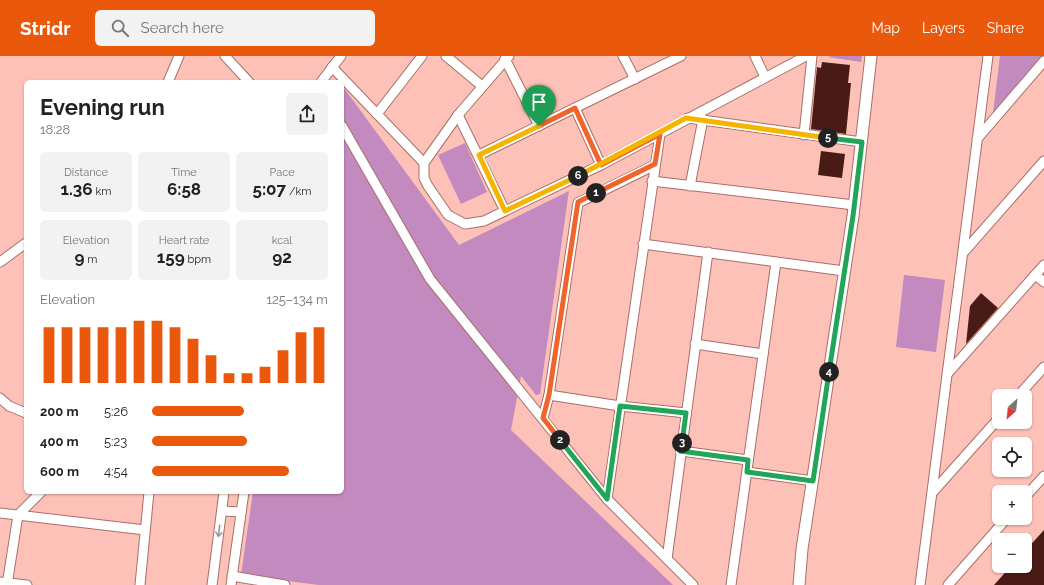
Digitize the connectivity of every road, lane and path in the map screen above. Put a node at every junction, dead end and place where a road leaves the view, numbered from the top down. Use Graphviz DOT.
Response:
graph roads {
  1 [pos="179,56"];
  2 [pos="225,56"];
  3 [pos="341,56"];
  4 [pos="422,56"];
  5 [pos="446,56"];
  6 [pos="623,56"];
  7 [pos="681,56"];
  8 [pos="755,56"];
  9 [pos="806,56"];
  10 [pos="812,56"];
  11 [pos="871,56"];
  12 [pos="988,56"];
  13 [pos="507,58"];
  14 [pos="1044,61"];
  15 [pos="332,67"];
  16 [pos="765,77"];
  17 [pos="635,79"];
  18 [pos="169,80"];
  19 [pos="247,80"];
  20 [pos="322,80"];
  21 [pos="482,86"];
  22 [pos="575,108"];
  23 [pos="377,114"];
  24 [pos="458,115"];
  25 [pos="686,118"];
  26 [pos="703,119"];
  27 [pos="539,126"];
  28 [pos="344,129"];
  29 [pos="660,134"];
  30 [pos="804,135"];
  31 [pos="977,139"];
  32 [pos="862,142"];
  33 [pos="479,155"];
  34 [pos="1044,161"];
  35 [pos="424,163"];
  36 [pos="655,164"];
  37 [pos="601,165"];
  38 [pos="652,181"];
  39 [pos="690,186"];
  40 [pos="854,205"];
  41 [pos="505,211"];
  42 [pos="24,244"];
  43 [pos="643,244"];
  44 [pos="708,252"];
  45 [pos="963,254"];
  46 [pos="0,262"];
  47 [pos="776,262"];
  48 [pos="1044,265"];
  49 [pos="844,271"];
  50 [pos="1035,275"];
  51 [pos="1044,282"];
  52 [pos="695,344"];
  53 [pos="763,354"];
  54 [pos="1044,367"];
  55 [pos="948,373"];
  56 [pos="1024,389"];
  57 [pos="549,395"];
  58 [pos="0,398"];
  59 [pos="620,406"];
  60 [pos="24,412"];
  61 [pos="686,413"];
  62 [pos="543,418"];
  63 [pos="992,426"];
  64 [pos="680,451"];
  65 [pos="748,460"];
  66 [pos="747,472"];
  67 [pos="1044,476"];
  68 [pos="813,481"];
  69 [pos="1032,490"];
  70 [pos="932,493"];
  71 [pos="39,494"];
  72 [pos="150,494"];
  73 [pos="224,494"];
  74 [pos="244,494"];
  75 [pos="607,499"];
  76 [pos="222,511"];
  77 [pos="241,512"];
  78 [pos="0,513"];
  79 [pos="18,515"];
  80 [pos="1001,525"];
  81 [pos="145,530"];
  82 [pos="667,559"];
  83 [pos="232,581"];
  84 [pos="5,583"];
  85 [pos="27,585"];
  86 [pos="140,585"];
  87 [pos="212,585"];
  88 [pos="285,585"];
  89 [pos="693,585"];
  90 [pos="731,585"];
  91 [pos="799,585"];
  92 [pos="920,585"];
  93 [pos="948,585"];
  1 -- 18 [label="street"];
  2 -- 19 [label="street"];
  3 -- 15 [label="street"];
  4 -- 23 [label="street"];
  5 -- 21 [label="street"];
  6 -- 17 [label="street"];
  7 -- 17 [label="street"];
  8 -- 16 [label="street"];
  9 -- 16 [label="street"];
  10 -- 30 [label="street"];
  11 -- 32 [label="main road"];
  12 -- 31 [label="street"];
  13 -- 21 [label="street"];
  13 -- 27 [label="street"];
  14 -- 31 [label="street"];
  15 -- 20 [label="street"];
  15 -- 23 [label="street"];
  16 -- 25 [label="street"];
  17 -- 22 [label="street"];
  21 -- 24 [label="street"];
  22 -- 27 [label="street"];
  22 -- 37 [label="street"];
  23 -- 35 [label="street"];
  24 -- 33 [label="street"];
  24 -- 35 [label="street"];
  25 -- 26 [label="street"];
  25 -- 29 [label="street"];
  26 -- 30 [label="street"];
  26 -- 39 [label="street"];
  27 -- 33 [label="street"];
  28 -- 62 [label="street"];
  29 -- 36 [label="street"];
  29 -- 37 [label="street"];
  30 -- 32 [label="street"];
  31 -- 45 [label="street"];
  32 -- 40 [label="main road"];
  33 -- 41 [label="street"];
  34 -- 45 [label="street"];
  35 -- 41 [label="street"];
  36 -- 38 [label="street"];
  36 -- 57 [label="street"];
  37 -- 41 [label="street"];
  38 -- 39 [label="street"];
  38 -- 43 [label="street"];
  39 -- 40 [label="street"];
  40 -- 49 [label="main road"];
  42 -- 46 [label="street"];
  43 -- 44 [label="street"];
  43 -- 59 [label="street"];
  44 -- 47 [label="street"];
  44 -- 52 [label="street"];
  45 -- 55 [label="street"];
  47 -- 49 [label="street"];
  47 -- 53 [label="street"];
  48 -- 50 [label="street"];
  49 -- 68 [label="main road"];
  50 -- 51 [label="street"];
  50 -- 55 [label="street"];
  52 -- 53 [label="street"];
  52 -- 61 [label="street"];
  53 -- 65 [label="street"];
  54 -- 56 [label="street"];
  55 -- 70 [label="street"];
  57 -- 59 [label="street"];
  57 -- 62 [label="street"];
  58 -- 60 [label="street"];
  59 -- 61 [label="street"];
  59 -- 75 [label="street"];
  61 -- 64 [label="street"];
  62 -- 75 [label="street"];
  63 -- 70 [label="street"];
  64 -- 65 [label="street"];
  64 -- 82 [label="street"];
  65 -- 66 [label="street"];
  66 -- 68 [label="street"];
  66 -- 90 [label="street"];
  67 -- 69 [label="street"];
  68 -- 91 [label="main road"];
  70 -- 92 [label="street"];
  71 -- 79 [label="street"];
  72 -- 81 [label="street"];
  73 -- 76 [label="street"];
  74 -- 77 [label="street"];
  75 -- 82 [label="street"];
  76 -- 77 [label="street"];
  76 -- 87 [label="street, one-way"];
  77 -- 83 [label="street"];
  78 -- 79 [label="street"];
  79 -- 81 [label="street"];
  79 -- 84 [label="street"];
  80 -- 93 [label="street"];
  81 -- 86 [label="street"];
  82 -- 89 [label="street"];
  83 -- 88 [label="street"];
  84 -- 85 [label="street"];
}
